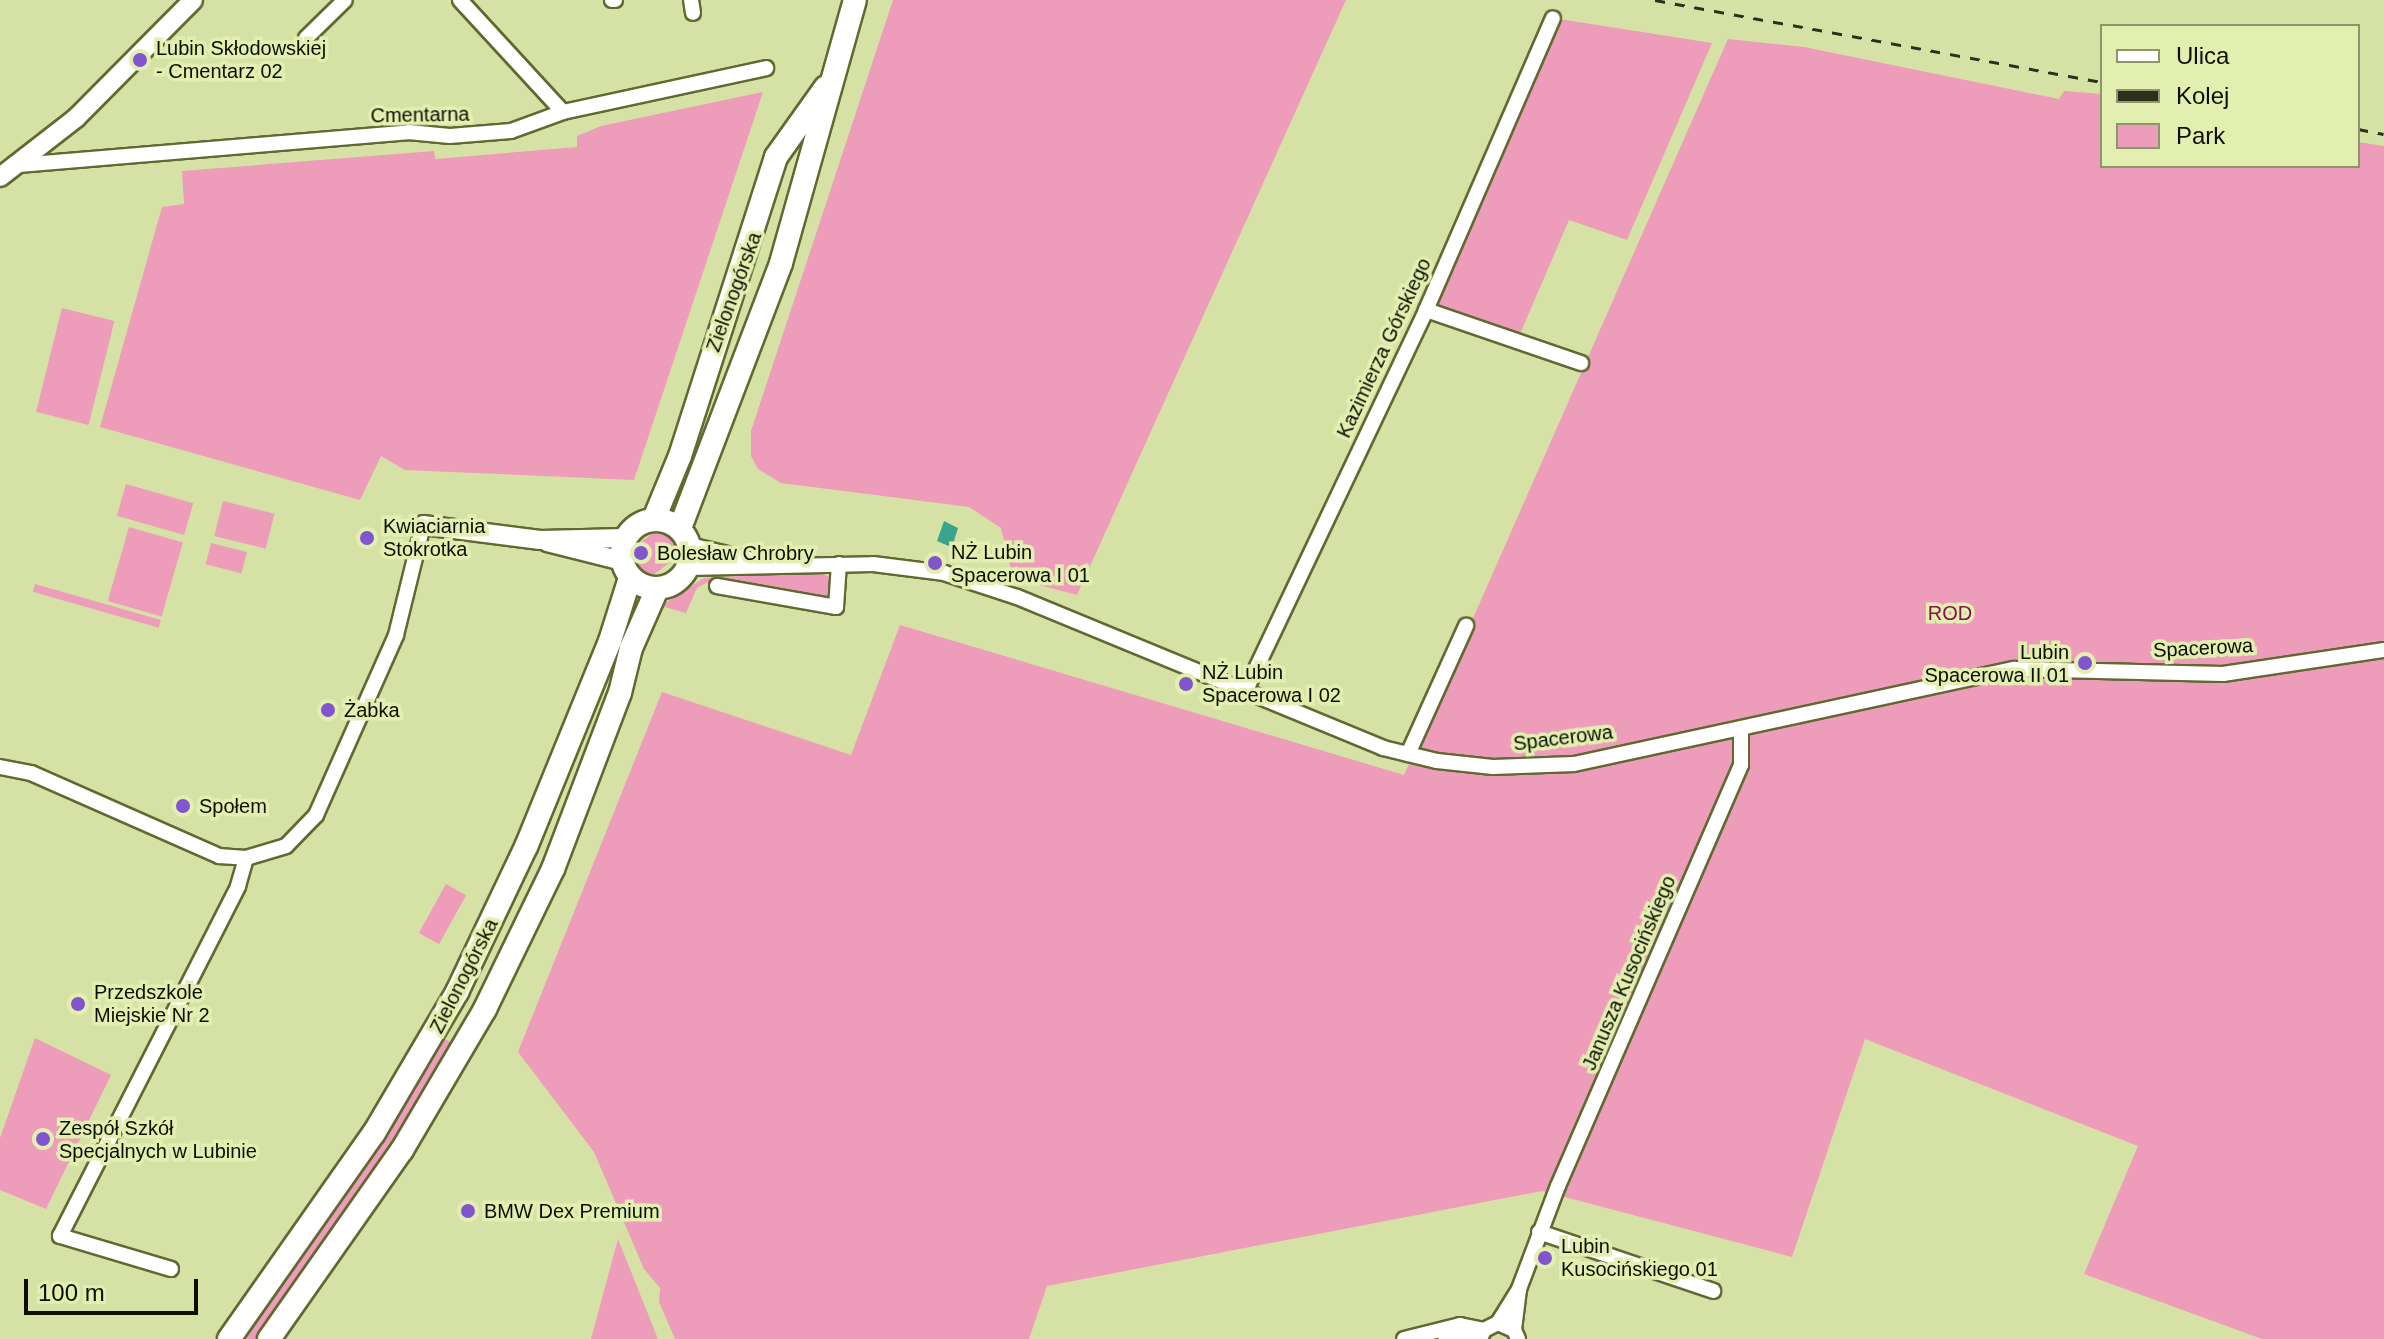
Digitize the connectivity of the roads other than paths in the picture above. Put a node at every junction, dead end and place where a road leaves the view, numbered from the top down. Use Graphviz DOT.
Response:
graph roads {
  1 [pos="193,0"];
  2 [pos="345,0"];
  3 [pos="460,0"];
  4 [pos="855,0"];
  5 [pos="1553,18"];
  6 [pos="306,38"];
  7 [pos="766,68"];
  8 [pos="833,77"];
  9 [pos="563,112"];
  10 [pos="19,165"];
  11 [pos="0,177"];
  12 [pos="1426,310"];
  13 [pos="1581,363"];
  14 [pos="654,519"];
  15 [pos="423,525"];
  16 [pos="685,536"];
  17 [pos="625,538"];
  18 [pos="540,540"];
  19 [pos="839,564"];
  20 [pos="774,565"];
  21 [pos="688,568"];
  22 [pos="626,570"];
  23 [pos="717,586"];
  24 [pos="657,589"];
  25 [pos="1466,626"];
  26 [pos="2384,650"];
  27 [pos="1245,692"];
  28 [pos="1741,729"];
  29 [pos="1408,754"];
  30 [pos="0,767"];
  31 [pos="246,858"];
  32 [pos="1539,1232"];
  33 [pos="171,1269"];
  34 [pos="1519,1289"];
  35 [pos="1713,1291"];
  36 [pos="1487,1331"];
  37 [pos="1443,1333"];
  38 [pos="1516,1335"];
  39 [pos="229,1339"];
  40 [pos="269,1339"];
  41 [pos="1404,1339"];
  42 [pos="1468,1339"];
  1 -- 10 [label="street"];
  2 -- 6 [label="street"];
  3 -- 9 [label="street"];
  4 -- 8 [label="main road, Zielonogórska"];
  5 -- 12 [label="street, Kazimierza Górskiego"];
  7 -- 9 [label="street, Cmentarna"];
  8 -- 14 [label="main road, Zielonogórska"];
  8 -- 16 [label="main road, Zielonogórska"];
  9 -- 10 [label="street, Cmentarna"];
  10 -- 11 [label="street"];
  12 -- 13 [label="street"];
  12 -- 27 [label="street, Kazimierza Górskiego"];
  14 -- 16 [label="main road"];
  14 -- 17 [label="main road"];
  15 -- 18 [label="street"];
  15 -- 31 [label="street"];
  16 -- 20 [label="street, Spacerowa"];
  16 -- 21 [label="main road"];
  17 -- 18 [label="street"];
  17 -- 22 [label="main road"];
  18 -- 22 [label="street"];
  19 -- 20 [label="street, Spacerowa"];
  19 -- 23 [label="street"];
  19 -- 27 [label="street, Spacerowa"];
  20 -- 21 [label="street, Spacerowa"];
  21 -- 24 [label="main road"];
  22 -- 24 [label="main road"];
  22 -- 39 [label="main road, Zielonogórska"];
  24 -- 40 [label="main road, Zielonogórska"];
  25 -- 29 [label="street"];
  26 -- 28 [label="street, Spacerowa"];
  27 -- 29 [label="street, Spacerowa"];
  28 -- 29 [label="street, Spacerowa"];
  28 -- 32 [label="street, Janusza Kusocińskiego"];
  30 -- 31 [label="street"];
  31 -- 33 [label="street"];
  32 -- 34 [label="street, Janusza Kusocińskiego"];
  32 -- 35 [label="street"];
  34 -- 36 [label="street"];
  34 -- 38 [label="street"];
  36 -- 37 [label="street"];
  36 -- 38 [label="street"];
  37 -- 41 [label="street"];
  37 -- 42 [label="street"];
}
